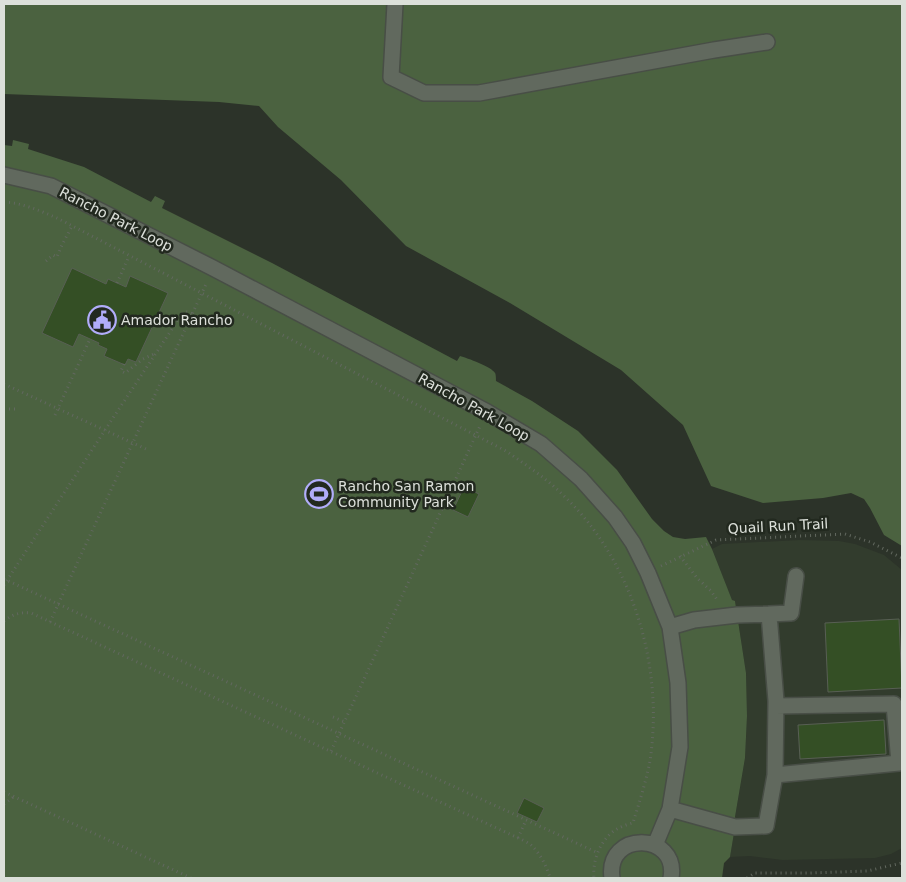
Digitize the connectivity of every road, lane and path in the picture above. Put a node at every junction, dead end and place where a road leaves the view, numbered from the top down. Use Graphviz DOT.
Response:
graph roads {
  1 [pos="395,4"];
  2 [pos="767,42"];
  3 [pos="4,175"];
  4 [pos="4,202"];
  5 [pos="72,226"];
  6 [pos="129,256"];
  7 [pos="46,261"];
  8 [pos="213,268"];
  9 [pos="117,283"];
  10 [pos="202,294"];
  11 [pos="192,314"];
  12 [pos="90,339"];
  13 [pos="157,352"];
  14 [pos="124,364"];
  15 [pos="4,384"];
  16 [pos="4,409"];
  17 [pos="58,409"];
  18 [pos="18,410"];
  19 [pos="487,412"];
  20 [pos="55,415"];
  21 [pos="105,430"];
  22 [pos="476,436"];
  23 [pos="133,443"];
  24 [pos="146,449"];
  25 [pos="680,556"];
  26 [pos="902,558"];
  27 [pos="657,568"];
  28 [pos="796,576"];
  29 [pos="5,580"];
  30 [pos="4,586"];
  31 [pos="58,604"];
  32 [pos="769,614"];
  33 [pos="720,617"];
  34 [pos="4,622"];
  35 [pos="50,622"];
  36 [pos="670,627"];
  37 [pos="776,706"];
  38 [pos="333,717"];
  39 [pos="345,722"];
  40 [pos="339,734"];
  41 [pos="331,751"];
  42 [pos="775,775"];
  43 [pos="4,792"];
  44 [pos="15,796"];
  45 [pos="4,804"];
  46 [pos="670,809"];
  47 [pos="526,820"];
  48 [pos="518,838"];
  49 [pos="655,845"];
  50 [pos="597,852"];
  51 [pos="614,860"];
  52 [pos="902,863"];
  53 [pos="192,878"];
  54 [pos="550,878"];
  55 [pos="594,878"];
  56 [pos="612,878"];
  57 [pos="670,878"];
  58 [pos="748,878"];
  1 -- 2 [label="lane"];
  3 -- 8 [label="lane, Rancho Park Loop"];
  4 -- 5 [label="path"];
  5 -- 6 [label="path"];
  5 -- 7 [label="path"];
  6 -- 9 [label="path"];
  6 -- 10 [label="path"];
  8 -- 10 [label="path"];
  8 -- 19 [label="lane, Rancho Park Loop"];
  10 -- 11 [label="path"];
  10 -- 22 [label="path"];
  11 -- 13 [label="path"];
  11 -- 23 [label="path"];
  12 -- 17 [label="path"];
  13 -- 14 [label="path"];
  13 -- 21 [label="path"];
  15 -- 17 [label="path"];
  16 -- 18 [label="path"];
  17 -- 20 [label="path"];
  17 -- 21 [label="path"];
  19 -- 22 [label="path"];
  19 -- 36 [label="lane, Rancho Park Loop"];
  21 -- 23 [label="path"];
  21 -- 29 [label="path"];
  22 -- 39 [label="path"];
  22 -- 50 [label="path"];
  23 -- 24 [label="path"];
  23 -- 31 [label="path"];
  25 -- 26 [label="path, Quail Run Trail"];
  25 -- 27 [label="path, Quail Run Trail"];
  25 -- 33 [label="path"];
  28 -- 32 [label="lane"];
  29 -- 30 [label="path"];
  29 -- 31 [label="path"];
  31 -- 35 [label="path"];
  31 -- 40 [label="path"];
  32 -- 33 [label="lane"];
  32 -- 37 [label="lane"];
  33 -- 36 [label="lane"];
  34 -- 35 [label="path"];
  35 -- 41 [label="path"];
  36 -- 46 [label="lane, Rancho Park Loop"];
  37 -- 42 [label="lane"];
  37 -- 42 [label="lane"];
  38 -- 39 [label="path"];
  39 -- 40 [label="path"];
  40 -- 41 [label="path"];
  40 -- 47 [label="path"];
  41 -- 48 [label="path"];
  42 -- 46 [label="lane"];
  43 -- 44 [label="path"];
  44 -- 45 [label="path"];
  44 -- 53 [label="path"];
  46 -- 49 [label="lane, Rancho Park Loop"];
  47 -- 48 [label="path"];
  47 -- 50 [label="path"];
  48 -- 54 [label="path"];
  49 -- 51 [label="lane"];
  49 -- 57 [label="lane"];
  50 -- 51 [label="path"];
  50 -- 55 [label="path"];
  51 -- 56 [label="lane"];
  52 -- 58 [label="path"];
}
